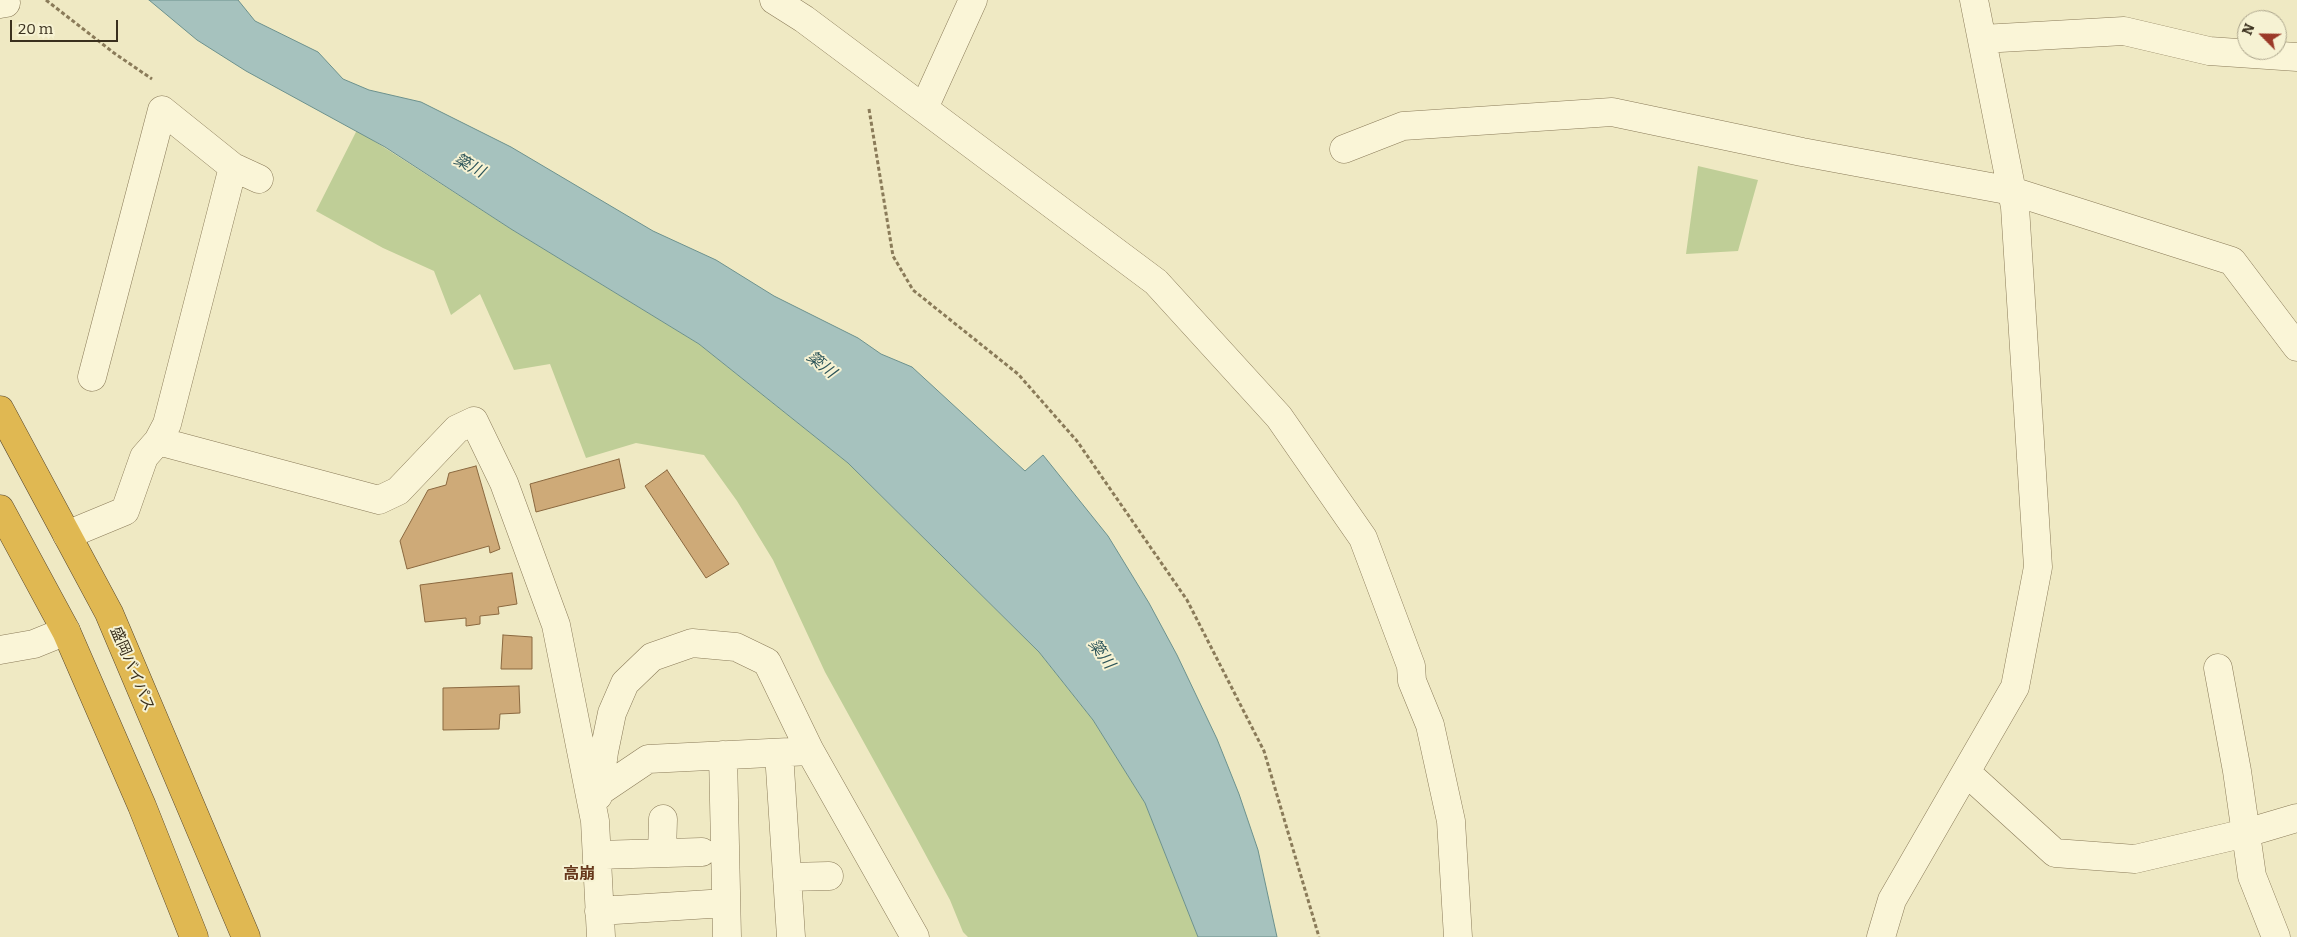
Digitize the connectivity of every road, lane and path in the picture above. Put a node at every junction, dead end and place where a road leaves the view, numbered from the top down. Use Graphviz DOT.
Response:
graph roads {
  1 [pos="774,0"];
  2 [pos="973,0"];
  3 [pos="1974,0"];
  4 [pos="804,9"];
  5 [pos="1982,40"];
  6 [pos="2297,57"];
  7 [pos="862,62"];
  8 [pos="924,108"];
  9 [pos="1344,149"];
  10 [pos="233,167"];
  11 [pos="259,179"];
  12 [pos="2012,190"];
  13 [pos="2297,347"];
  14 [pos="92,377"];
  15 [pos="0,410"];
  16 [pos="158,441"];
  17 [pos="0,509"];
  18 [pos="67,536"];
  19 [pos="66,631"];
  20 [pos="0,650"];
  21 [pos="2218,668"];
  22 [pos="810,751"];
  23 [pos="779,752"];
  24 [pos="722,755"];
  25 [pos="1966,772"];
  26 [pos="599,792"];
  27 [pos="2297,818"];
  28 [pos="663,819"];
  29 [pos="595,821"];
  30 [pos="2246,834"];
  31 [pos="702,852"];
  32 [pos="662,853"];
  33 [pos="597,855"];
  34 [pos="829,876"];
  35 [pos="787,877"];
  36 [pos="726,903"];
  37 [pos="600,924"];
  38 [pos="194,937"];
  39 [pos="246,937"];
  40 [pos="727,937"];
  41 [pos="791,937"];
  42 [pos="915,937"];
  43 [pos="1319,937"];
  44 [pos="1458,937"];
  45 [pos="1881,937"];
  46 [pos="2276,937"];
  1 -- 4 [label="street"];
  2 -- 8 [label="street"];
  3 -- 5 [label="street"];
  4 -- 7 [label="street"];
  5 -- 6 [label="street"];
  5 -- 12 [label="street"];
  7 -- 8 [label="street"];
  7 -- 43 [label="path"];
  8 -- 44 [label="street"];
  9 -- 12 [label="street"];
  10 -- 11 [label="street"];
  10 -- 14 [label="street"];
  10 -- 16 [label="street"];
  12 -- 13 [label="street"];
  12 -- 25 [label="street"];
  15 -- 18 [label="highway, 盛岡バイパス"];
  16 -- 18 [label="street"];
  16 -- 29 [label="street"];
  17 -- 19 [label="highway"];
  18 -- 39 [label="highway, 盛岡バイパス"];
  19 -- 20 [label="street"];
  19 -- 38 [label="highway"];
  21 -- 30 [label="street"];
  22 -- 23 [label="street"];
  22 -- 26 [label="street"];
  22 -- 42 [label="street"];
  23 -- 24 [label="street"];
  23 -- 35 [label="street"];
  24 -- 26 [label="street"];
  24 -- 36 [label="street"];
  25 -- 30 [label="street"];
  25 -- 45 [label="street"];
  26 -- 29 [label="street"];
  27 -- 30 [label="street"];
  28 -- 32 [label="street"];
  29 -- 33 [label="street"];
  30 -- 46 [label="street"];
  31 -- 32 [label="street"];
  32 -- 33 [label="street"];
  33 -- 37 [label="street"];
  34 -- 35 [label="street"];
  35 -- 41 [label="street"];
  36 -- 37 [label="street"];
  36 -- 40 [label="street"];
}
